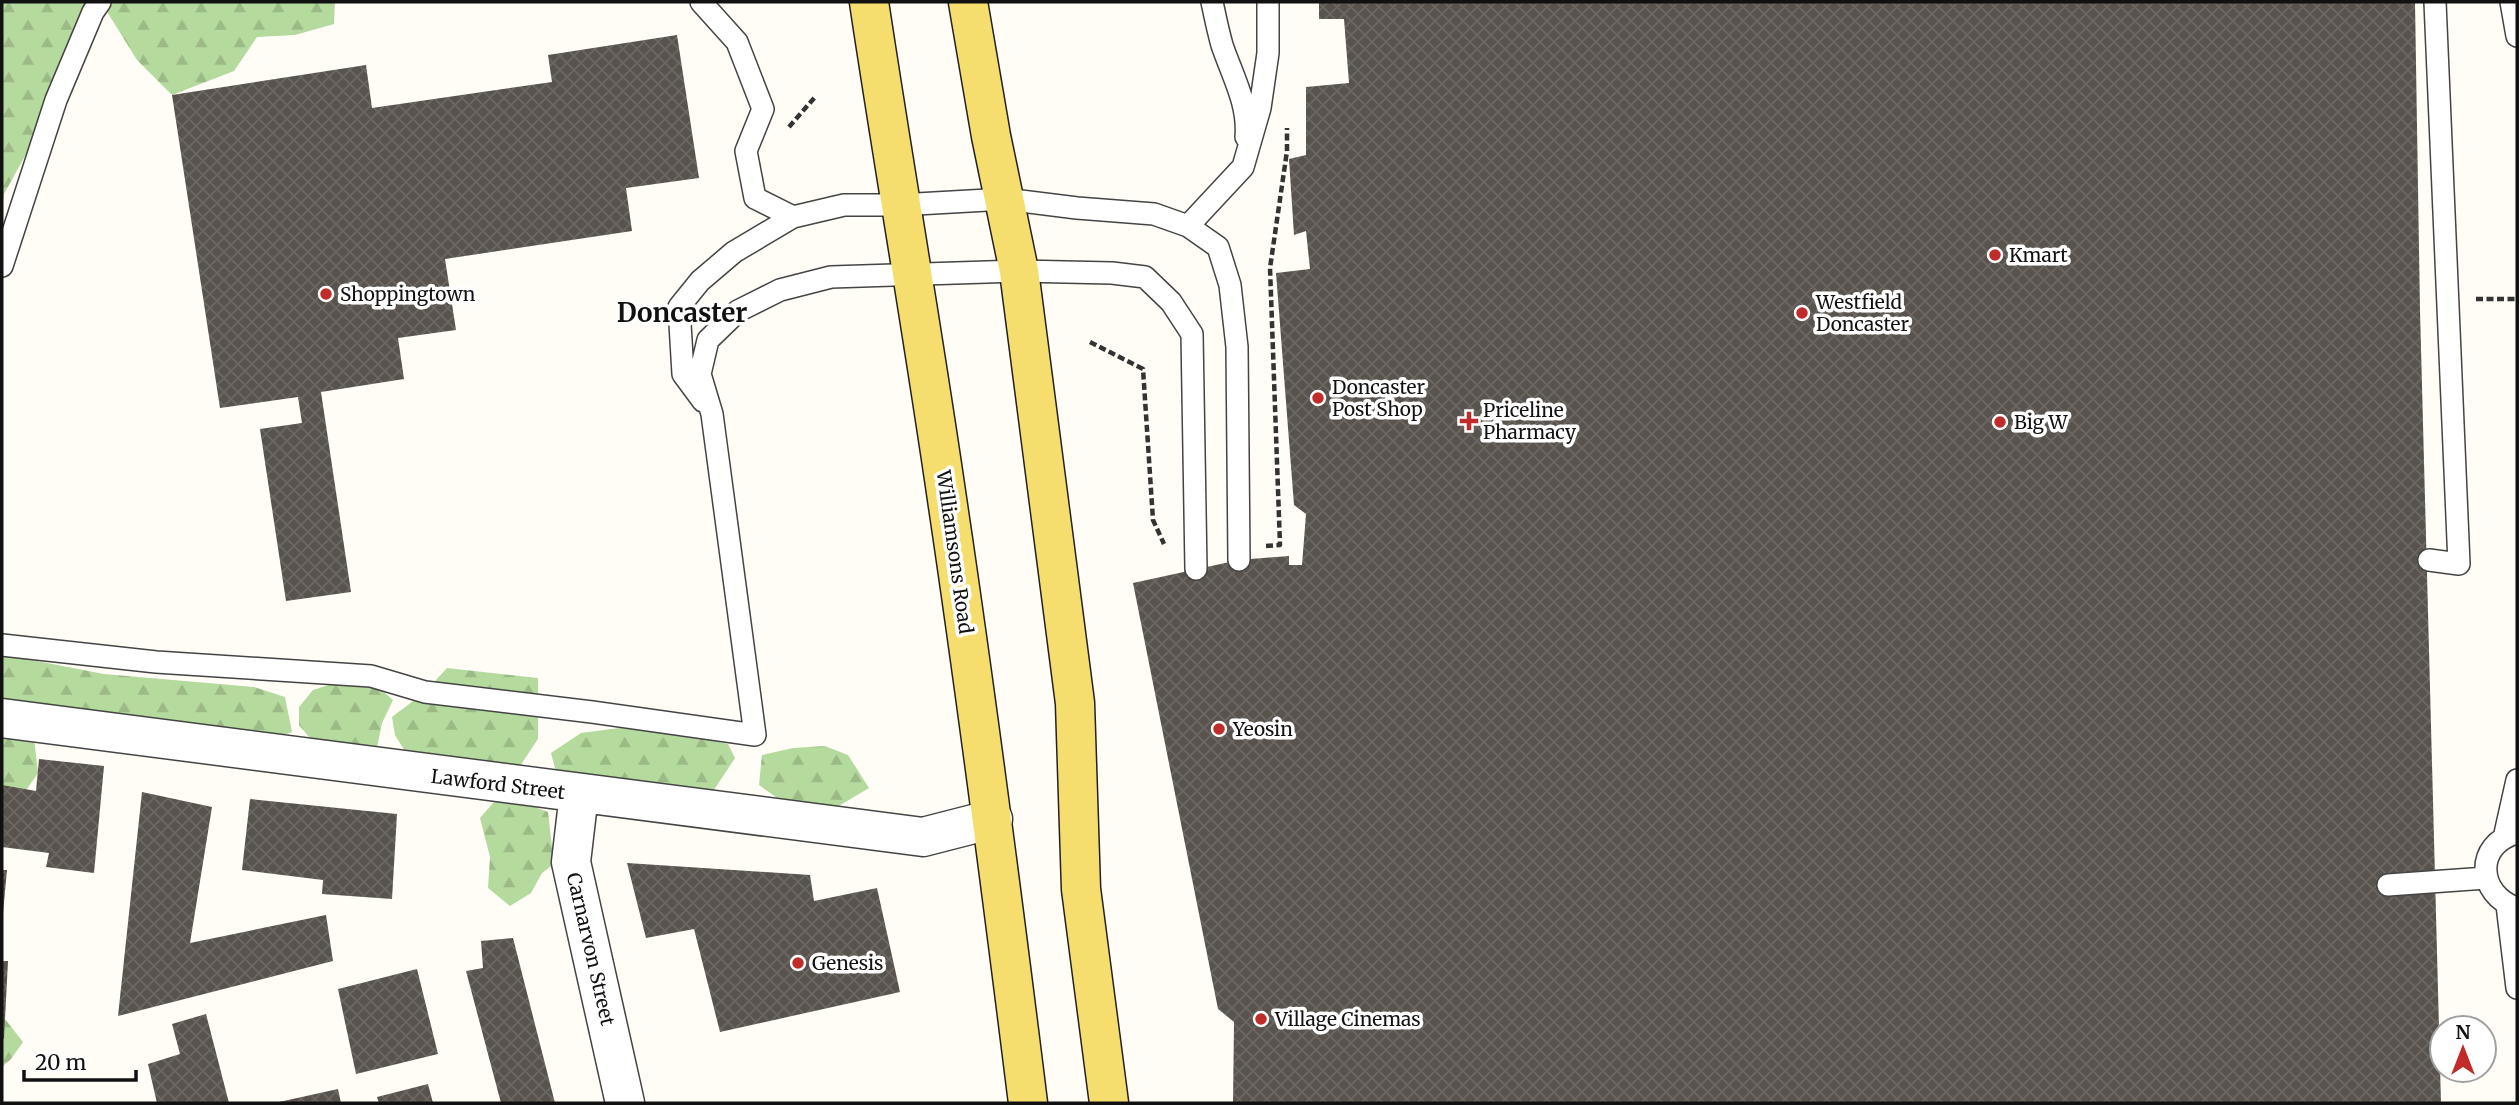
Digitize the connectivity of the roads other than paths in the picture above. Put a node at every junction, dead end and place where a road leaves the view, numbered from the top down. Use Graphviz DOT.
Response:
graph roads {
  1 [pos="100,2"];
  2 [pos="701,2"];
  3 [pos="869,2"];
  4 [pos="968,2"];
  5 [pos="1212,2"];
  6 [pos="1268,2"];
  7 [pos="2435,2"];
  8 [pos="2511,2"];
  9 [pos="2517,36"];
  10 [pos="1243,167"];
  11 [pos="1005,199"];
  12 [pos="899,205"];
  13 [pos="793,217"];
  14 [pos="1188,226"];
  15 [pos="2,266"];
  16 [pos="1019,271"];
  17 [pos="912,273"];
  18 [pos="712,414"];
  19 [pos="1239,560"];
  20 [pos="2429,560"];
  21 [pos="1196,569"];
  22 [pos="2,645"];
  23 [pos="2,718"];
  24 [pos="2517,780"];
  25 [pos="579,794"];
  26 [pos="993,819"];
  27 [pos="2503,842"];
  28 [pos="2486,878"];
  29 [pos="2437,882"];
  30 [pos="2388,885"];
  31 [pos="2512,906"];
  32 [pos="2517,988"];
  33 [pos="625,1103"];
  34 [pos="1028,1103"];
  35 [pos="1109,1103"];
  1 -- 15 [label="lane"];
  2 -- 13 [label="lane"];
  3 -- 12 [label="main road, Williamsons Road"];
  4 -- 11 [label="main road"];
  5 -- 10 [label="lane"];
  6 -- 10 [label="lane"];
  7 -- 20 [label="lane"];
  8 -- 9 [label="lane"];
  10 -- 14 [label="lane"];
  11 -- 12 [label="lane"];
  11 -- 14 [label="lane"];
  11 -- 16 [label="main road"];
  12 -- 13 [label="lane"];
  12 -- 17 [label="main road, Williamsons Road"];
  13 -- 18 [label="lane"];
  14 -- 19 [label="lane"];
  16 -- 17 [label="lane"];
  16 -- 21 [label="lane"];
  16 -- 35 [label="main road"];
  17 -- 18 [label="lane"];
  17 -- 26 [label="main road, Williamsons Road"];
  18 -- 22 [label="lane"];
  23 -- 25 [label="street, Lawford Street"];
  24 -- 27 [label="lane"];
  25 -- 26 [label="street, Lawford Street"];
  25 -- 33 [label="street, Carnarvon Street"];
  26 -- 34 [label="main road, Williamsons Road"];
  27 -- 28 [label="lane"];
  27 -- 29 [label="lane"];
  28 -- 29 [label="lane"];
  28 -- 31 [label="lane"];
  29 -- 30 [label="lane"];
  31 -- 32 [label="lane"];
}
